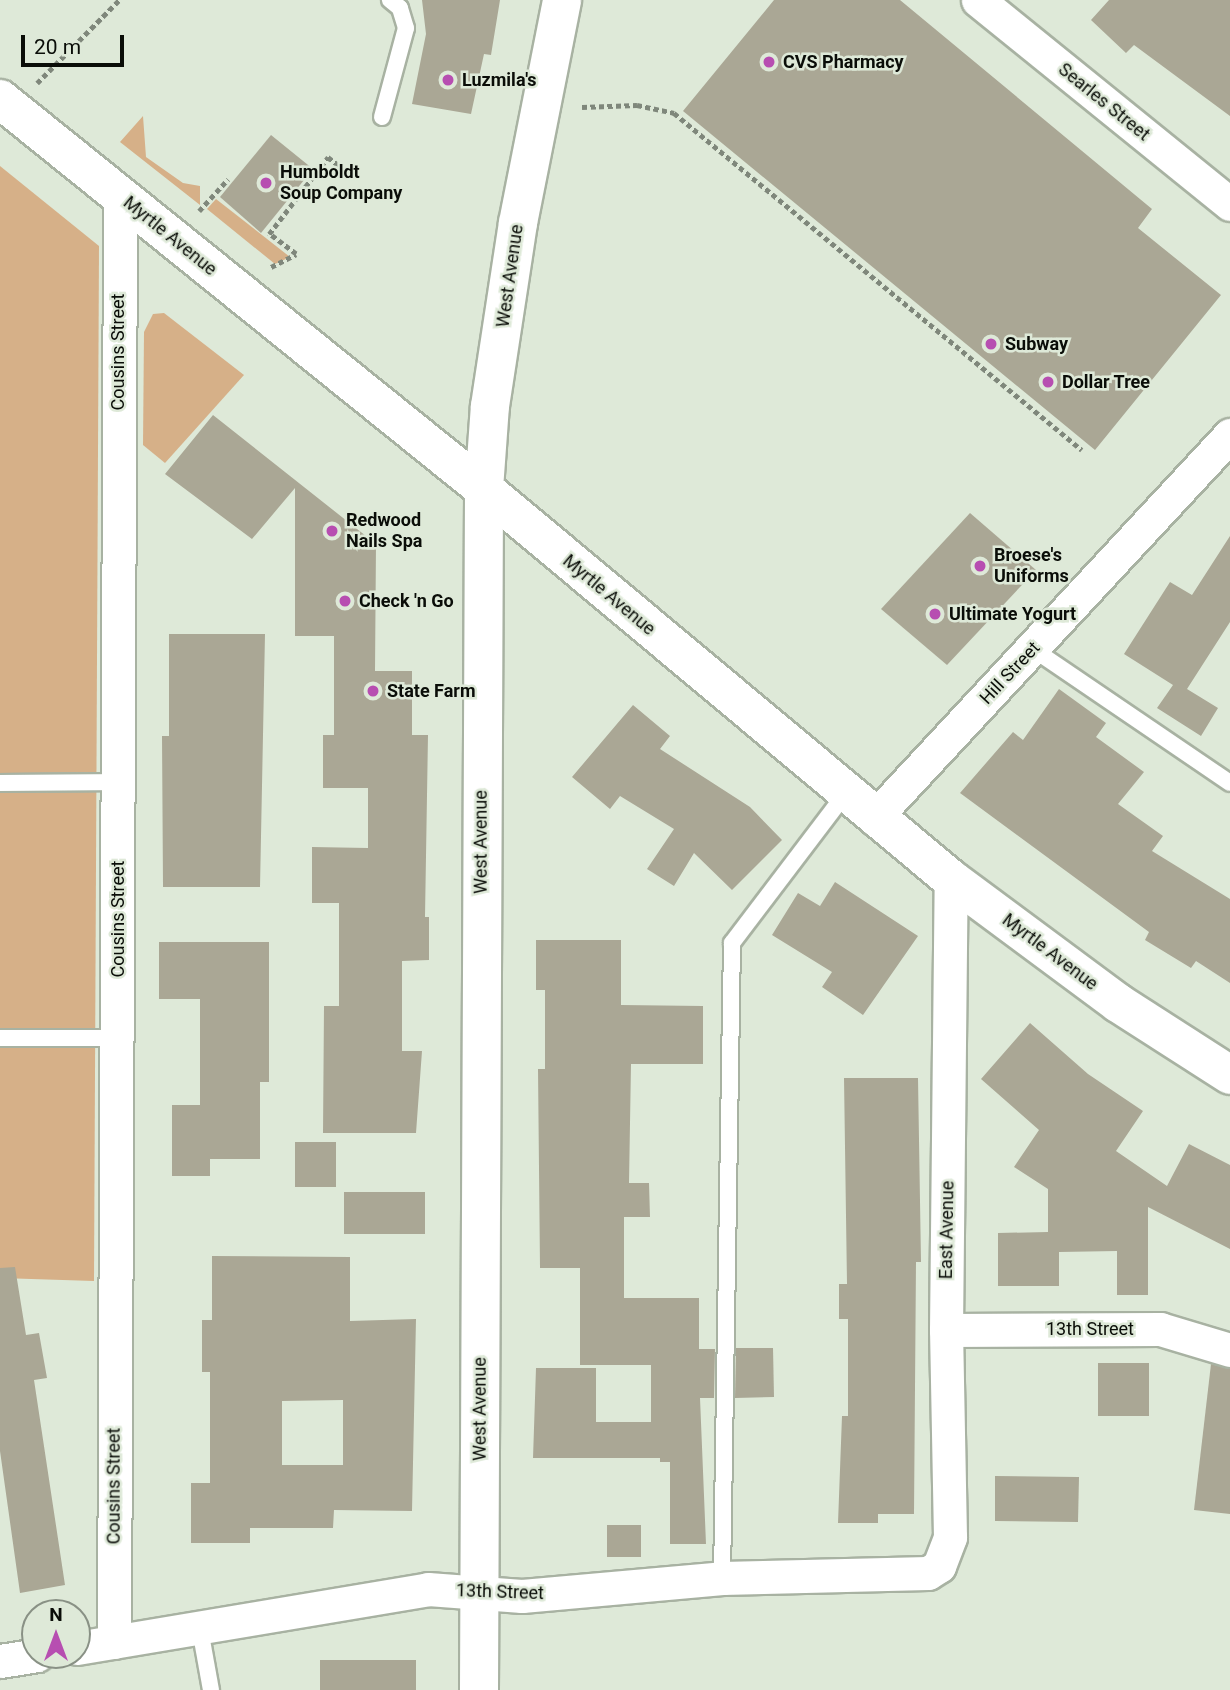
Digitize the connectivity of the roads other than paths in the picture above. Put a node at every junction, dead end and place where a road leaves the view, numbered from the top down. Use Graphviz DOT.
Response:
graph roads {
  1 [pos="390,0"];
  2 [pos="562,0"];
  3 [pos="978,0"];
  4 [pos="0,99"];
  5 [pos="382,117"];
  6 [pos="120,196"];
  7 [pos="1230,204"];
  8 [pos="1230,435"];
  9 [pos="485,489"];
  10 [pos="1033,649"];
  11 [pos="118,782"];
  12 [pos="0,783"];
  13 [pos="1230,783"];
  14 [pos="845,794"];
  15 [pos="874,818"];
  16 [pos="951,879"];
  17 [pos="0,1038"];
  18 [pos="118,1038"];
  19 [pos="1230,1075"];
  20 [pos="946,1330"];
  21 [pos="1230,1350"];
  22 [pos="928,1573"];
  23 [pos="722,1578"];
  24 [pos="480,1592"];
  25 [pos="200,1629"];
  26 [pos="114,1642"];
  27 [pos="91,1646"];
  28 [pos="21,1658"];
  29 [pos="0,1661"];
  30 [pos="211,1690"];
  31 [pos="479,1690"];
  1 -- 5 [label="lane"];
  2 -- 9 [label="main road, West Avenue"];
  3 -- 7 [label="street, Searles Street"];
  4 -- 6 [label="main road, Myrtle Avenue"];
  6 -- 9 [label="main road, Myrtle Avenue"];
  6 -- 11 [label="street, Cousins Street"];
  8 -- 10 [label="street, Hill Street"];
  9 -- 14 [label="main road, Myrtle Avenue"];
  9 -- 24 [label="main road, West Avenue"];
  10 -- 13 [label="lane"];
  10 -- 15 [label="street, Hill Street"];
  11 -- 12 [label="lane"];
  11 -- 18 [label="street, Cousins Street"];
  14 -- 15 [label="main road, Myrtle Avenue"];
  14 -- 23 [label="lane"];
  15 -- 16 [label="main road, Myrtle Avenue"];
  16 -- 19 [label="main road, Myrtle Avenue"];
  16 -- 20 [label="street, East Avenue"];
  17 -- 18 [label="lane"];
  18 -- 26 [label="street, Cousins Street"];
  20 -- 21 [label="street, 13th Street"];
  20 -- 22 [label="street, East Avenue"];
  22 -- 23 [label="street, 13th Street"];
  23 -- 24 [label="street, 13th Street"];
  24 -- 25 [label="street, 13th Street"];
  24 -- 31 [label="main road, West Avenue"];
  25 -- 26 [label="street, 13th Street"];
  25 -- 30 [label="lane"];
  26 -- 27 [label="street, 13th Street"];
  28 -- 29 [label="street"];
}
